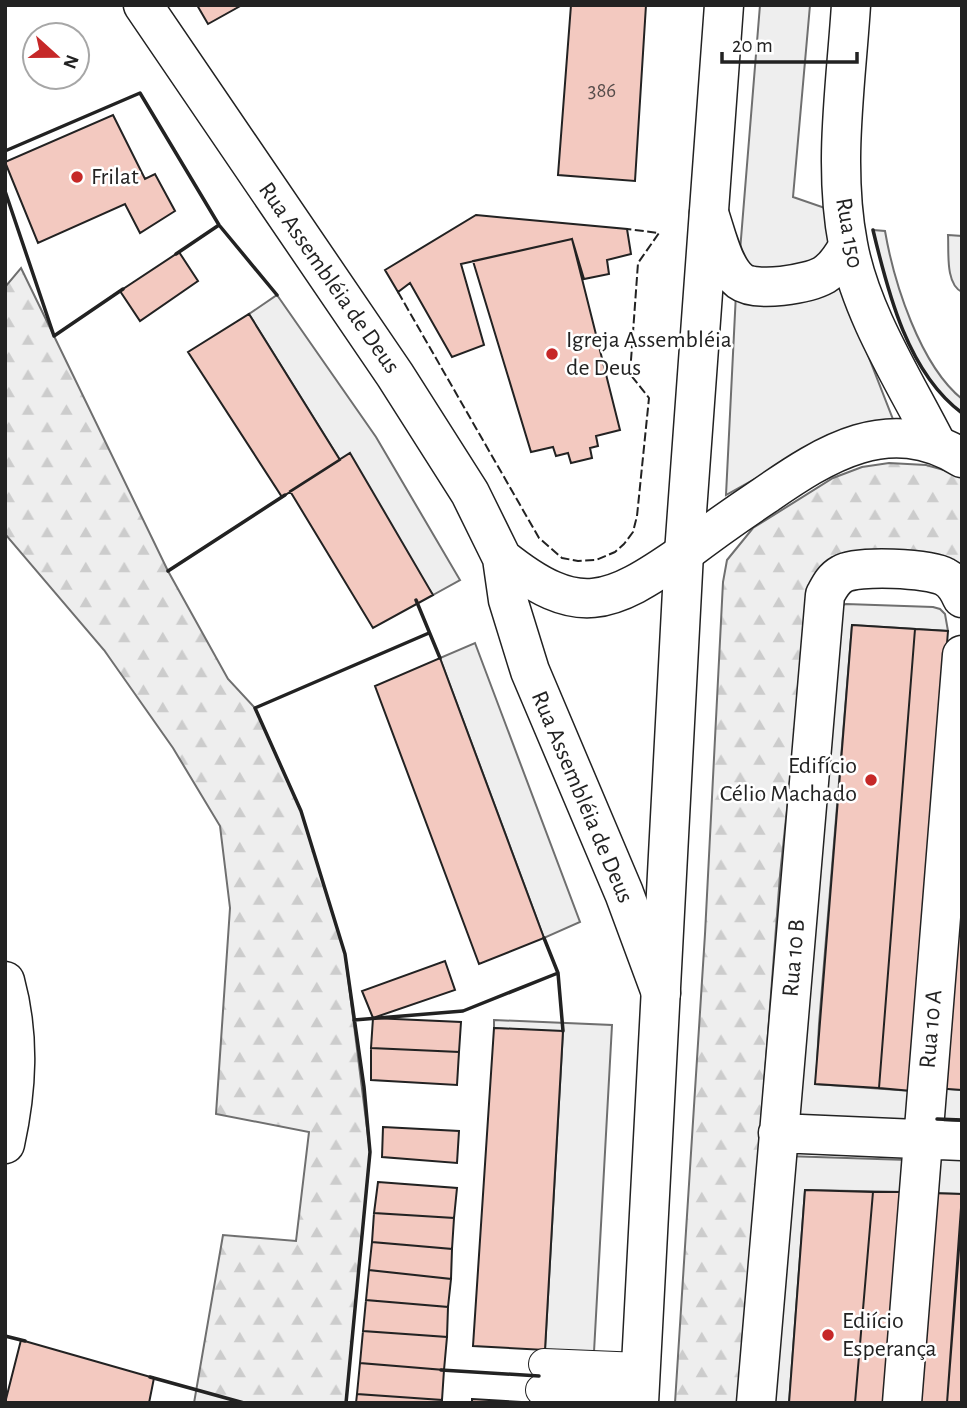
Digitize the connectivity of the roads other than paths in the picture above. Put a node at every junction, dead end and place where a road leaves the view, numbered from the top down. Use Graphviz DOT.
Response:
graph roads {
  1 [pos="143,5"];
  2 [pos="724,5"];
  3 [pos="851,5"];
  4 [pos="709,214"];
  5 [pos="848,246"];
  6 [pos="949,451"];
  7 [pos="684,553"];
  8 [pos="502,558"];
  9 [pos="962,598"];
  10 [pos="962,655"];
  11 [pos="5,981"];
  12 [pos="661,993"];
  13 [pos="778,1132"];
  14 [pos="921,1138"];
  15 [pos="962,1141"];
  16 [pos="5,1144"];
  17 [pos="542,1377"];
  18 [pos="639,1388"];
  19 [pos="756,1403"];
  20 [pos="902,1403"];
  1 -- 8 [label="street, Rua Assembléia de Deus"];
  2 -- 4 [label="street"];
  3 -- 5 [label="street, Rua 150"];
  4 -- 5 [label="street"];
  4 -- 7 [label="street"];
  5 -- 6 [label="street, Rua 150"];
  6 -- 7 [label="street, Rua Assembléia de Deus"];
  7 -- 8 [label="street, Rua Assembléia de Deus"];
  7 -- 12 [label="street"];
  8 -- 12 [label="street, Rua Assembléia de Deus"];
  9 -- 13 [label="street, Rua 10 B"];
  10 -- 14 [label="street, Rua 10 A"];
  11 -- 16 [label="street"];
  12 -- 18 [label="street"];
  13 -- 14 [label="street"];
  13 -- 19 [label="street, Rua 10 B"];
  14 -- 15 [label="street"];
  14 -- 20 [label="street, Rua 10 A"];
  17 -- 18 [label="street"];
}
